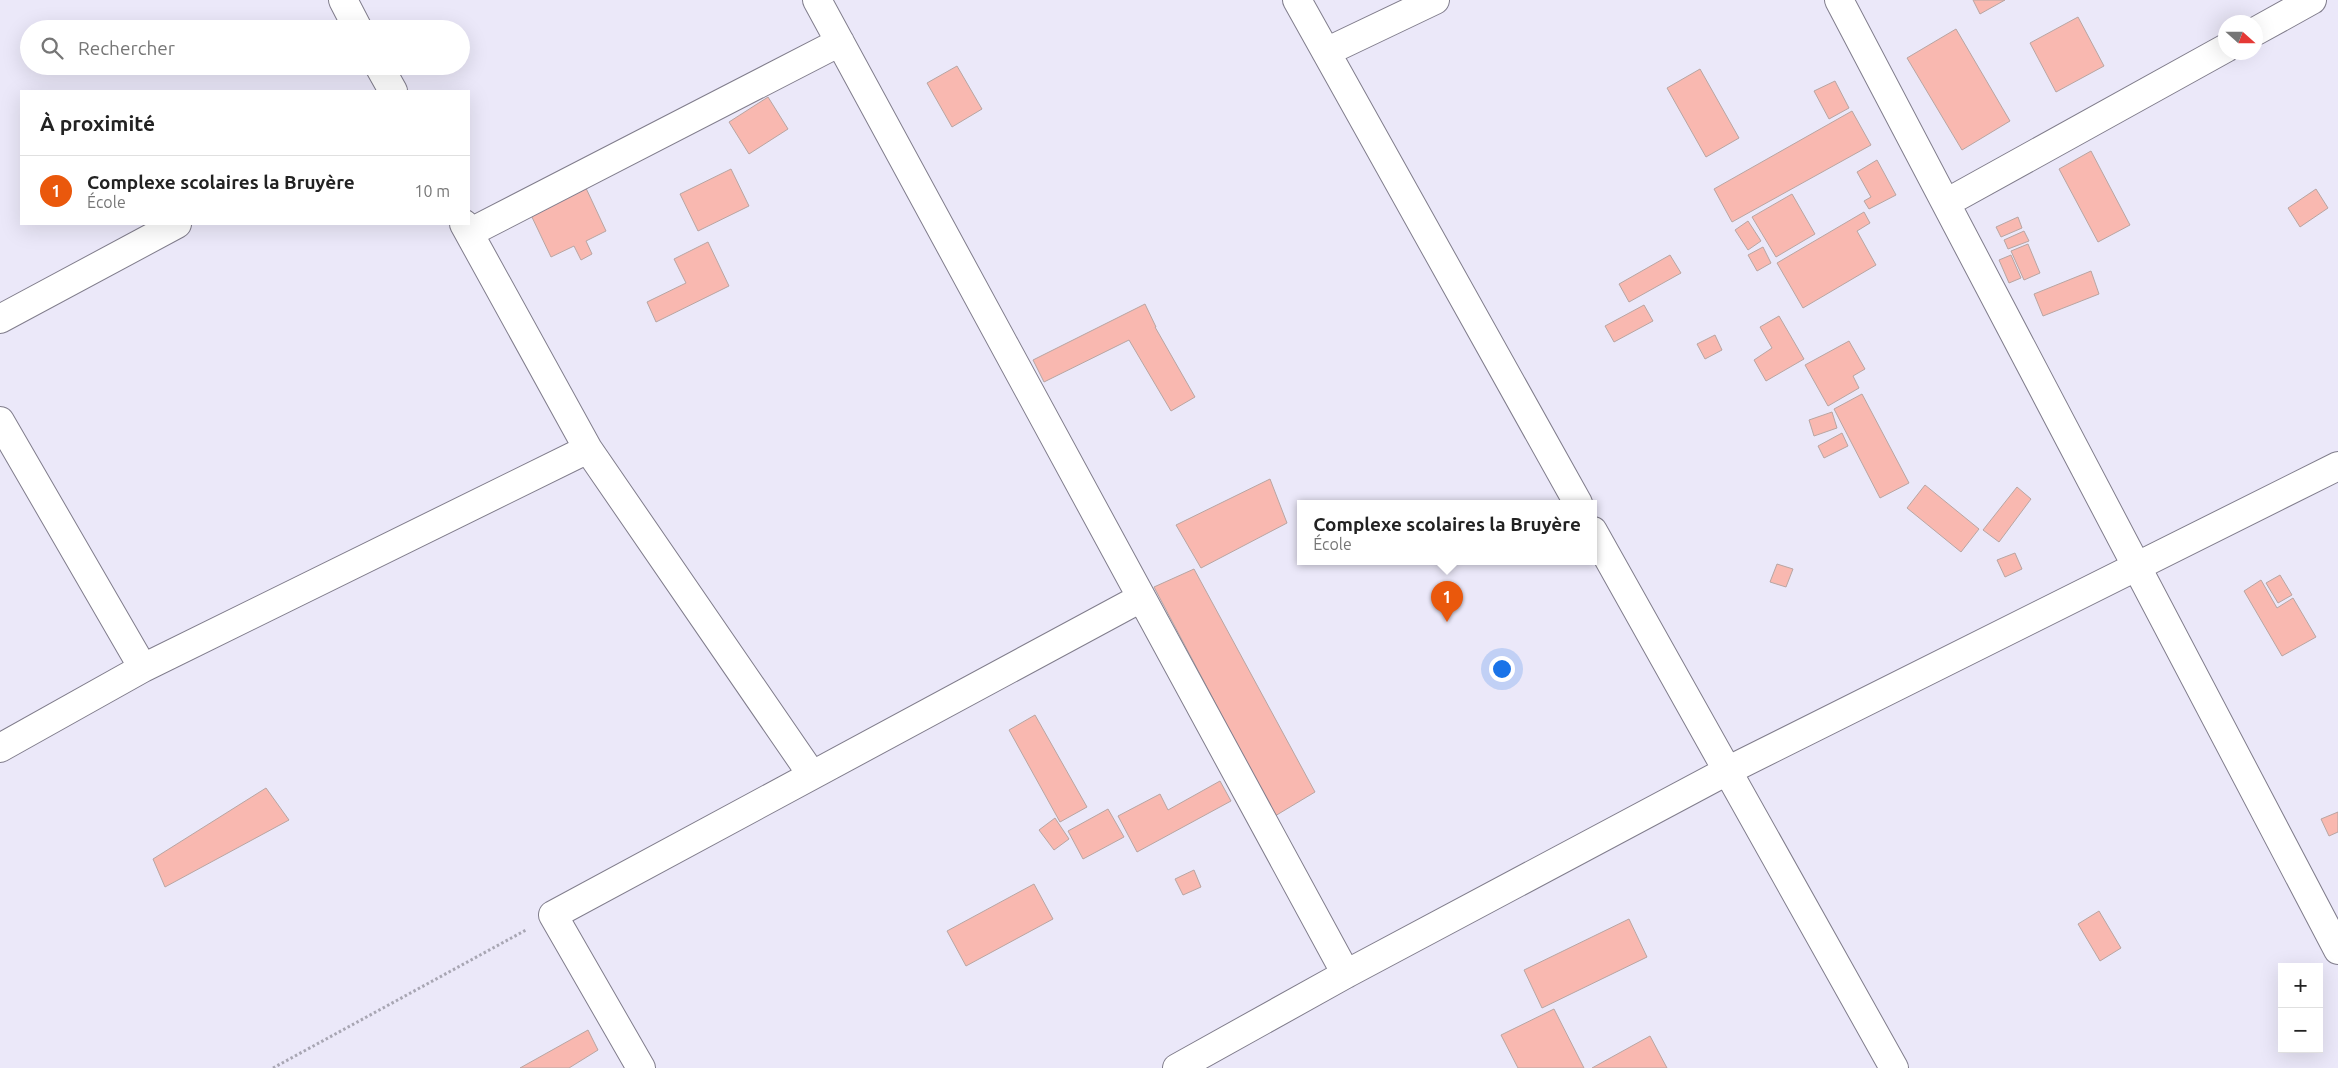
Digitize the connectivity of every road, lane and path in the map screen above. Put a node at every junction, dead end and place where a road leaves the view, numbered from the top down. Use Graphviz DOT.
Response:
graph roads {
  1 [pos="343,0"];
  2 [pos="817,0"];
  3 [pos="1297,0"];
  4 [pos="1435,0"];
  5 [pos="1839,0"];
  6 [pos="2312,0"];
  7 [pos="353,20"];
  8 [pos="2263,27"];
  9 [pos="840,42"];
  10 [pos="1326,52"];
  11 [pos="2218,52"];
  12 [pos="384,75"];
  13 [pos="391,90"];
  14 [pos="1946,203"];
  15 [pos="175,225"];
  16 [pos="467,228"];
  17 [pos="0,319"];
  18 [pos="0,421"];
  19 [pos="588,450"];
  20 [pos="2338,466"];
  21 [pos="1576,500"];
  22 [pos="1597,538"];
  23 [pos="2136,566"];
  24 [pos="1142,598"];
  25 [pos="143,668"];
  26 [pos="0,748"];
  27 [pos="1727,771"];
  28 [pos="812,775"];
  29 [pos="553,915"];
  30 [pos="2338,950"];
  31 [pos="1346,974"];
  32 [pos="273,1068"];
  33 [pos="641,1068"];
  34 [pos="1176,1068"];
  35 [pos="1894,1068"];
  1 -- 7 [label="street"];
  2 -- 9 [label="street"];
  3 -- 10 [label="street"];
  4 -- 10 [label="street"];
  5 -- 14 [label="street"];
  6 -- 8 [label="street"];
  9 -- 16 [label="street"];
  9 -- 24 [label="street"];
  10 -- 21 [label="street"];
  11 -- 14 [label="street"];
  12 -- 13 [label="street"];
  14 -- 23 [label="street"];
  15 -- 17 [label="street"];
  16 -- 19 [label="street"];
  18 -- 25 [label="street"];
  19 -- 25 [label="street"];
  19 -- 28 [label="street"];
  20 -- 23 [label="street"];
  22 -- 27 [label="street"];
  23 -- 27 [label="street"];
  23 -- 30 [label="street"];
  24 -- 28 [label="street"];
  24 -- 31 [label="street"];
  25 -- 26 [label="street"];
  27 -- 31 [label="street"];
  27 -- 35 [label="street"];
  28 -- 29 [label="street"];
  29 -- 32 [label="path"];
  29 -- 33 [label="street"];
  31 -- 34 [label="street"];
}
